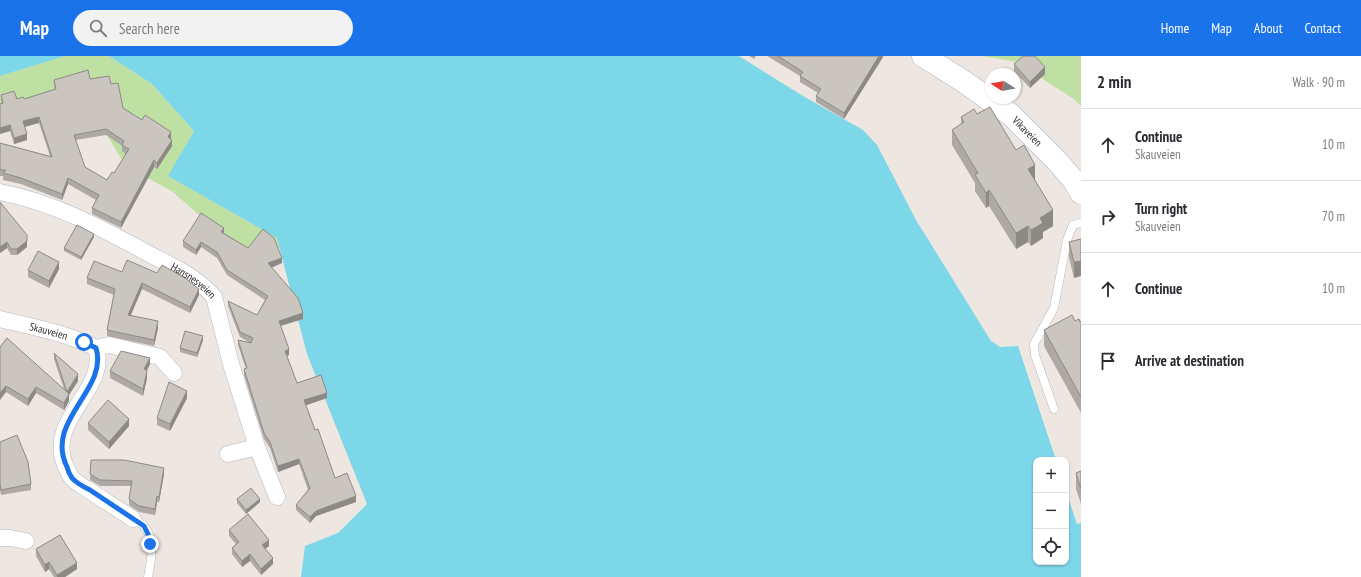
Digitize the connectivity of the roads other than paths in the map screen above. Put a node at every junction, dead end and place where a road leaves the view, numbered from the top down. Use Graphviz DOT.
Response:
graph roads {
  1 [pos="923,56"];
  2 [pos="0,192"];
  3 [pos="1081,192"];
  4 [pos="1081,223"];
  5 [pos="0,319"];
  6 [pos="96,348"];
  7 [pos="174,373"];
  8 [pos="1054,409"];
  9 [pos="256,447"];
  10 [pos="228,454"];
  11 [pos="277,497"];
  12 [pos="133,519"];
  13 [pos="0,538"];
  14 [pos="26,541"];
  15 [pos="148,577"];
  1 -- 3 [label="main road, Vikaveien"];
  2 -- 9 [label="street, Hansnesveien"];
  4 -- 8 [label="lane"];
  5 -- 6 [label="street, Skauveien"];
  6 -- 7 [label="street"];
  6 -- 12 [label="street"];
  9 -- 10 [label="street"];
  9 -- 11 [label="street, Hansnesveien"];
  12 -- 15 [label="lane"];
  13 -- 14 [label="street"];
}
